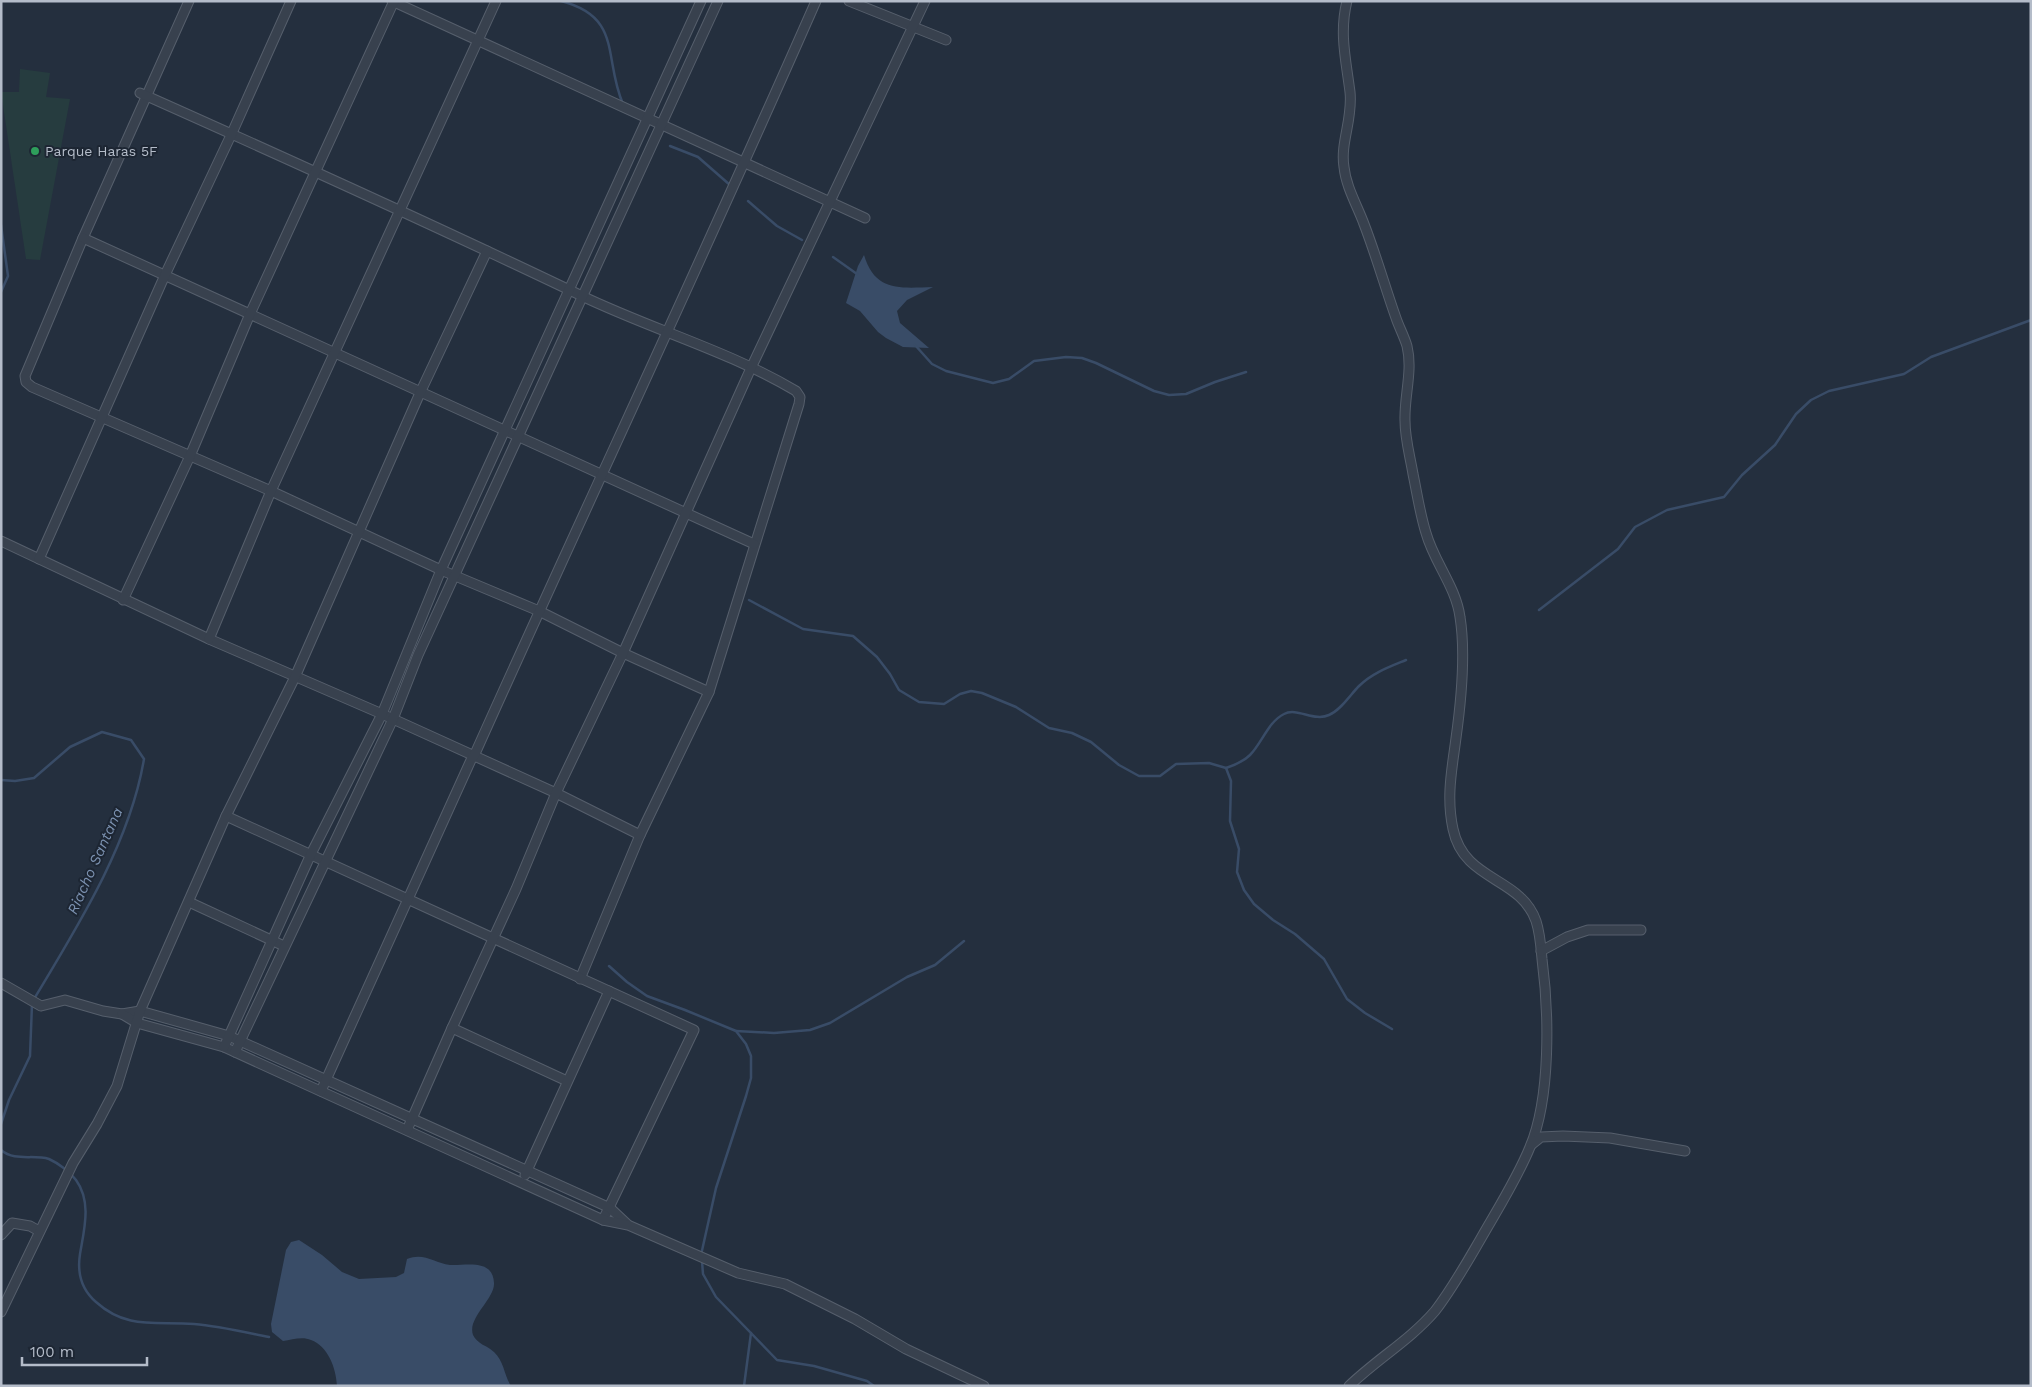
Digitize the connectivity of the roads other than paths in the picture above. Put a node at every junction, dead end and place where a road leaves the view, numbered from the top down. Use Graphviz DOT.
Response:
graph roads {
  1 [pos="189,1"];
  2 [pos="291,1"];
  3 [pos="496,1"];
  4 [pos="701,1"];
  5 [pos="718,1"];
  6 [pos="816,1"];
  7 [pos="849,1"];
  8 [pos="925,1"];
  9 [pos="1347,1"];
  10 [pos="393,2"];
  11 [pos="912,28"];
  12 [pos="946,40"];
  13 [pos="478,42"];
  14 [pos="144,94"];
  15 [pos="646,119"];
  16 [pos="660,125"];
  17 [pos="232,133"];
  18 [pos="744,164"];
  19 [pos="315,172"];
  20 [pos="828,203"];
  21 [pos="401,211"];
  22 [pos="865,218"];
  23 [pos="83,238"];
  24 [pos="487,251"];
  25 [pos="165,274"];
  26 [pos="569,289"];
  27 [pos="582,296"];
  28 [pos="250,314"];
  29 [pos="667,332"];
  30 [pos="336,352"];
  31 [pos="752,368"];
  32 [pos="420,393"];
  33 [pos="101,417"];
  34 [pos="504,431"];
  35 [pos="518,436"];
  36 [pos="190,456"];
  37 [pos="601,473"];
  38 [pos="271,491"];
  39 [pos="688,513"];
  40 [pos="359,530"];
  41 [pos="1,541"];
  42 [pos="754,544"];
  43 [pos="39,559"];
  44 [pos="441,570"];
  45 [pos="455,576"];
  46 [pos="123,600"];
  47 [pos="539,611"];
  48 [pos="209,639"];
  49 [pos="623,653"];
  50 [pos="295,678"];
  51 [pos="710,692"];
  52 [pos="382,714"];
  53 [pos="393,719"];
  54 [pos="474,756"];
  55 [pos="556,793"];
  56 [pos="226,816"];
  57 [pos="640,835"];
  58 [pos="311,854"];
  59 [pos="324,860"];
  60 [pos="408,900"];
  61 [pos="189,902"];
  62 [pos="1641,930"];
  63 [pos="493,939"];
  64 [pos="272,940"];
  65 [pos="284,946"];
  66 [pos="1542,951"];
  67 [pos="580,979"];
  68 [pos="1,983"];
  69 [pos="609,991"];
  70 [pos="140,1011"];
  71 [pos="122,1014"];
  72 [pos="137,1023"];
  73 [pos="452,1028"];
  74 [pos="229,1036"];
  75 [pos="239,1040"];
  76 [pos="224,1047"];
  77 [pos="235,1052"];
  78 [pos="326,1079"];
  79 [pos="568,1081"];
  80 [pos="321,1091"];
  81 [pos="411,1120"];
  82 [pos="408,1130"];
  83 [pos="1531,1146"];
  84 [pos="1685,1151"];
  85 [pos="526,1172"];
  86 [pos="521,1182"];
  87 [pos="610,1208"];
  88 [pos="603,1220"];
  89 [pos="628,1224"];
  90 [pos="39,1231"];
  91 [pos="1,1234"];
  92 [pos="1,1312"];
  93 [pos="984,1386"];
  94 [pos="1349,1386"];
  1 -- 14 [label="street"];
  2 -- 17 [label="street"];
  3 -- 13 [label="street"];
  4 -- 15 [label="street"];
  5 -- 16 [label="street"];
  6 -- 18 [label="street"];
  7 -- 11 [label="street"];
  8 -- 11 [label="street"];
  9 -- 66 [label="street"];
  10 -- 13 [label="street"];
  10 -- 19 [label="street"];
  11 -- 12 [label="street"];
  11 -- 20 [label="street"];
  13 -- 15 [label="street"];
  13 -- 21 [label="street"];
  14 -- 17 [label="street"];
  14 -- 23 [label="street"];
  15 -- 16 [label="street"];
  15 -- 26 [label="street"];
  16 -- 18 [label="street"];
  16 -- 27 [label="street"];
  17 -- 19 [label="street"];
  17 -- 25 [label="street"];
  18 -- 20 [label="street"];
  18 -- 29 [label="street"];
  19 -- 21 [label="street"];
  19 -- 28 [label="street"];
  20 -- 22 [label="street"];
  20 -- 31 [label="street"];
  21 -- 24 [label="street"];
  21 -- 30 [label="street"];
  23 -- 25 [label="street"];
  23 -- 33 [label="street"];
  24 -- 26 [label="street"];
  24 -- 32 [label="street"];
  25 -- 28 [label="street"];
  25 -- 33 [label="street"];
  26 -- 27 [label="street"];
  26 -- 34 [label="street"];
  27 -- 29 [label="street"];
  27 -- 35 [label="street"];
  28 -- 30 [label="street"];
  28 -- 36 [label="street"];
  29 -- 31 [label="street"];
  29 -- 37 [label="street"];
  30 -- 32 [label="street"];
  30 -- 38 [label="street"];
  31 -- 39 [label="street"];
  31 -- 42 [label="street"];
  32 -- 34 [label="street"];
  32 -- 40 [label="street"];
  33 -- 36 [label="street"];
  33 -- 43 [label="street"];
  34 -- 35 [label="street"];
  34 -- 44 [label="street"];
  35 -- 37 [label="street"];
  35 -- 45 [label="street"];
  36 -- 38 [label="street"];
  36 -- 46 [label="street"];
  37 -- 39 [label="street"];
  37 -- 47 [label="street"];
  38 -- 40 [label="street"];
  38 -- 48 [label="street"];
  39 -- 42 [label="street"];
  39 -- 49 [label="street"];
  40 -- 44 [label="street"];
  40 -- 50 [label="street"];
  41 -- 43 [label="street"];
  42 -- 51 [label="street"];
  43 -- 46 [label="street"];
  44 -- 45 [label="street"];
  44 -- 52 [label="street"];
  45 -- 47 [label="street"];
  45 -- 53 [label="street"];
  46 -- 48 [label="street"];
  47 -- 49 [label="street"];
  47 -- 54 [label="street"];
  48 -- 50 [label="street"];
  49 -- 51 [label="street"];
  49 -- 55 [label="street"];
  50 -- 52 [label="street"];
  50 -- 56 [label="street"];
  51 -- 57 [label="street"];
  52 -- 53 [label="street"];
  52 -- 58 [label="street"];
  53 -- 54 [label="street"];
  53 -- 59 [label="street"];
  54 -- 55 [label="street"];
  54 -- 60 [label="street"];
  55 -- 57 [label="street"];
  55 -- 63 [label="street"];
  56 -- 58 [label="street"];
  56 -- 61 [label="street"];
  57 -- 67 [label="street"];
  58 -- 59 [label="street"];
  58 -- 64 [label="street"];
  59 -- 60 [label="street"];
  59 -- 65 [label="street"];
  60 -- 63 [label="street"];
  60 -- 78 [label="street"];
  61 -- 64 [label="street"];
  61 -- 70 [label="street"];
  62 -- 66 [label="street"];
  63 -- 67 [label="street"];
  63 -- 73 [label="street"];
  64 -- 65 [label="street"];
  64 -- 74 [label="street"];
  65 -- 75 [label="street"];
  66 -- 83 [label="street"];
  67 -- 69 [label="street"];
  68 -- 71 [label="street"];
  69 -- 79 [label="street"];
  69 -- 87 [label="street"];
  70 -- 71 [label="street"];
  70 -- 72 [label="street"];
  70 -- 74 [label="street"];
  71 -- 72 [label="street"];
  72 -- 76 [label="street"];
  72 -- 90 [label="street"];
  73 -- 79 [label="street"];
  73 -- 81 [label="street"];
  74 -- 75 [label="street"];
  74 -- 76 [label="street"];
  75 -- 77 [label="street"];
  75 -- 78 [label="street"];
  76 -- 77 [label="street"];
  77 -- 80 [label="street"];
  78 -- 80 [label="street"];
  78 -- 81 [label="street"];
  79 -- 85 [label="street"];
  80 -- 82 [label="street"];
  81 -- 82 [label="street"];
  81 -- 85 [label="street"];
  82 -- 86 [label="street"];
  83 -- 84 [label="street"];
  83 -- 94 [label="street"];
  85 -- 86 [label="street"];
  85 -- 87 [label="street"];
  86 -- 88 [label="street"];
  87 -- 88 [label="street"];
  87 -- 89 [label="street"];
  88 -- 89 [label="street"];
  89 -- 93 [label="street"];
  90 -- 91 [label="street"];
  90 -- 92 [label="street"];
}
